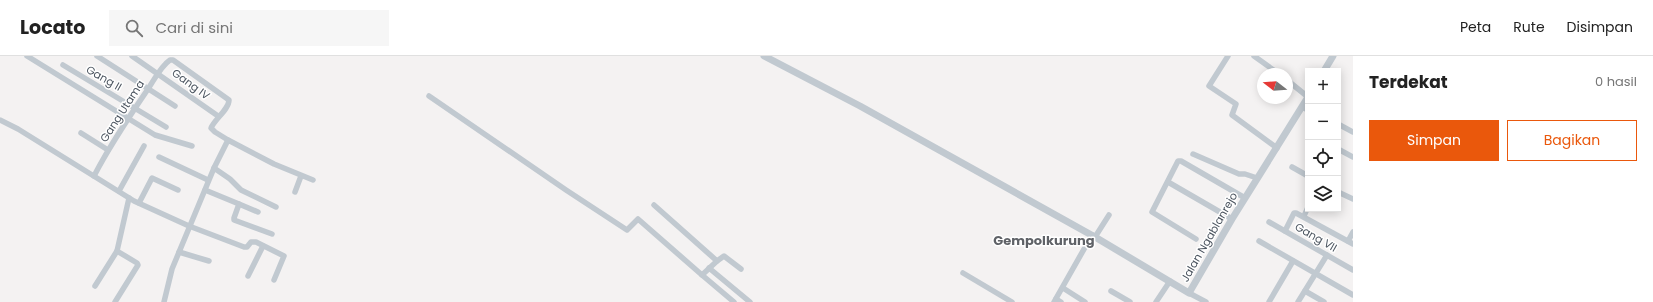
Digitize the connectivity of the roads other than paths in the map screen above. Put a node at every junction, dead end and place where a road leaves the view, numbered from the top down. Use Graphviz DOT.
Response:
graph roads {
  1 [pos="27,56"];
  2 [pos="97,56"];
  3 [pos="132,56"];
  4 [pos="764,56"];
  5 [pos="1228,56"];
  6 [pos="1254,56"];
  7 [pos="1333,56"];
  8 [pos="63,65"];
  9 [pos="1271,68"];
  10 [pos="1326,68"];
  11 [pos="158,73"];
  12 [pos="1293,85"];
  13 [pos="148,89"];
  14 [pos="1305,95"];
  15 [pos="429,96"];
  16 [pos="175,106"];
  17 [pos="135,108"];
  18 [pos="1305,108"];
  19 [pos="218,116"];
  20 [pos="128,118"];
  21 [pos="0,120"];
  22 [pos="1341,126"];
  23 [pos="166,127"];
  24 [pos="1353,132"];
  25 [pos="81,133"];
  26 [pos="228,140"];
  27 [pos="144,146"];
  28 [pos="192,146"];
  29 [pos="1277,148"];
  30 [pos="108,150"];
  31 [pos="1341,151"];
  32 [pos="1193,154"];
  33 [pos="159,157"];
  34 [pos="1353,157"];
  35 [pos="1292,167"];
  36 [pos="214,168"];
  37 [pos="1305,174"];
  38 [pos="94,176"];
  39 [pos="301,176"];
  40 [pos="1257,178"];
  41 [pos="208,180"];
  42 [pos="313,180"];
  43 [pos="1168,182"];
  44 [pos="178,190"];
  45 [pos="205,190"];
  46 [pos="119,191"];
  47 [pos="295,192"];
  48 [pos="1341,193"];
  49 [pos="129,198"];
  50 [pos="1245,198"];
  51 [pos="1353,199"];
  52 [pos="139,203"];
  53 [pos="239,204"];
  54 [pos="654,205"];
  55 [pos="276,206"];
  56 [pos="258,212"];
  57 [pos="1306,212"];
  58 [pos="1109,215"];
  59 [pos="1304,216"];
  60 [pos="1232,219"];
  61 [pos="1269,222"];
  62 [pos="189,226"];
  63 [pos="1285,231"];
  64 [pos="1353,232"];
  65 [pos="272,234"];
  66 [pos="1094,236"];
  67 [pos="1196,239"];
  68 [pos="1259,241"];
  69 [pos="1351,242"];
  70 [pos="263,246"];
  71 [pos="116,250"];
  72 [pos="179,252"];
  73 [pos="1327,255"];
  74 [pos="208,261"];
  75 [pos="717,261"];
  76 [pos="1293,261"];
  77 [pos="709,268"];
  78 [pos="741,269"];
  79 [pos="1353,270"];
  80 [pos="963,273"];
  81 [pos="1314,273"];
  82 [pos="702,275"];
  83 [pos="248,276"];
  84 [pos="274,280"];
  85 [pos="1170,281"];
  86 [pos="95,286"];
  87 [pos="1062,288"];
  88 [pos="1111,291"];
  89 [pos="1305,291"];
  90 [pos="1189,293"];
  91 [pos="1353,296"];
  92 [pos="1055,300"];
  93 [pos="1009,301"];
  94 [pos="115,302"];
  95 [pos="164,302"];
  96 [pos="734,302"];
  97 [pos="750,302"];
  98 [pos="1061,302"];
  99 [pos="1086,302"];
  100 [pos="1130,302"];
  101 [pos="1156,302"];
  102 [pos="1206,302"];
  103 [pos="1268,302"];
  104 [pos="1298,302"];
  105 [pos="1324,302"];
  1 -- 20 [label="street"];
  2 -- 13 [label="street"];
  3 -- 11 [label="street, Gang IV"];
  4 -- 66 [label="street, Jalan Ngablanrejo"];
  5 -- 29 [label="street"];
  6 -- 9 [label="street"];
  7 -- 10 [label="street"];
  8 -- 17 [label="street, Gang II"];
  11 -- 13 [label="street, Gang Utama"];
  11 -- 19 [label="street, Gang IV"];
  11 -- 19 [label="street, Gang Utama"];
  12 -- 14 [label="street"];
  13 -- 16 [label="street"];
  13 -- 17 [label="street, Gang Utama"];
  15 -- 82 [label="street"];
  17 -- 20 [label="street, Gang Utama"];
  17 -- 23 [label="street, Gang II"];
  18 -- 29 [label="street, Jalan Ngablanrejo"];
  19 -- 26 [label="street"];
  20 -- 28 [label="street"];
  20 -- 30 [label="street, Gang Utama"];
  21 -- 38 [label="street"];
  22 -- 24 [label="street"];
  25 -- 30 [label="street"];
  26 -- 36 [label="street"];
  26 -- 39 [label="street"];
  27 -- 46 [label="street"];
  29 -- 40 [label="street, Jalan Ngablanrejo"];
  30 -- 38 [label="street, Gang Utama"];
  31 -- 34 [label="street"];
  32 -- 40 [label="street"];
  33 -- 41 [label="street"];
  35 -- 37 [label="street"];
  36 -- 41 [label="street"];
  36 -- 55 [label="street"];
  38 -- 46 [label="street"];
  39 -- 42 [label="street"];
  39 -- 47 [label="street"];
  40 -- 50 [label="street, Jalan Ngablanrejo"];
  41 -- 45 [label="street"];
  43 -- 50 [label="street"];
  43 -- 60 [label="street"];
  43 -- 67 [label="street"];
  44 -- 52 [label="street"];
  45 -- 53 [label="street"];
  45 -- 62 [label="street"];
  46 -- 49 [label="street"];
  48 -- 51 [label="street"];
  49 -- 52 [label="street"];
  49 -- 71 [label="street"];
  50 -- 60 [label="street, Jalan Ngablanrejo"];
  52 -- 62 [label="street"];
  53 -- 56 [label="street"];
  53 -- 65 [label="street"];
  54 -- 75 [label="street"];
  57 -- 59 [label="street"];
  58 -- 66 [label="street"];
  59 -- 63 [label="street"];
  59 -- 69 [label="street"];
  60 -- 90 [label="street, Jalan Ngablanrejo"];
  61 -- 63 [label="street, Gang VII"];
  62 -- 70 [label="street"];
  62 -- 72 [label="street"];
  63 -- 73 [label="street, Gang VII"];
  64 -- 69 [label="street"];
  66 -- 85 [label="street, Jalan Ngablanrejo"];
  66 -- 87 [label="street"];
  68 -- 76 [label="street"];
  70 -- 83 [label="street"];
  70 -- 84 [label="street"];
  71 -- 86 [label="street"];
  71 -- 94 [label="street"];
  72 -- 74 [label="street"];
  72 -- 95 [label="street"];
  73 -- 79 [label="street, Gang VII"];
  73 -- 81 [label="street"];
  75 -- 77 [label="street"];
  75 -- 78 [label="street"];
  76 -- 81 [label="street"];
  76 -- 103 [label="street"];
  77 -- 82 [label="street"];
  77 -- 97 [label="street"];
  80 -- 93 [label="street"];
  81 -- 89 [label="street"];
  81 -- 91 [label="street"];
  82 -- 96 [label="street"];
  85 -- 90 [label="street, Jalan Ngablanrejo"];
  85 -- 101 [label="street"];
  87 -- 92 [label="street"];
  87 -- 99 [label="street"];
  88 -- 100 [label="street"];
  89 -- 104 [label="street"];
  89 -- 105 [label="street"];
  90 -- 102 [label="street"];
  92 -- 98 [label="street"];
}
